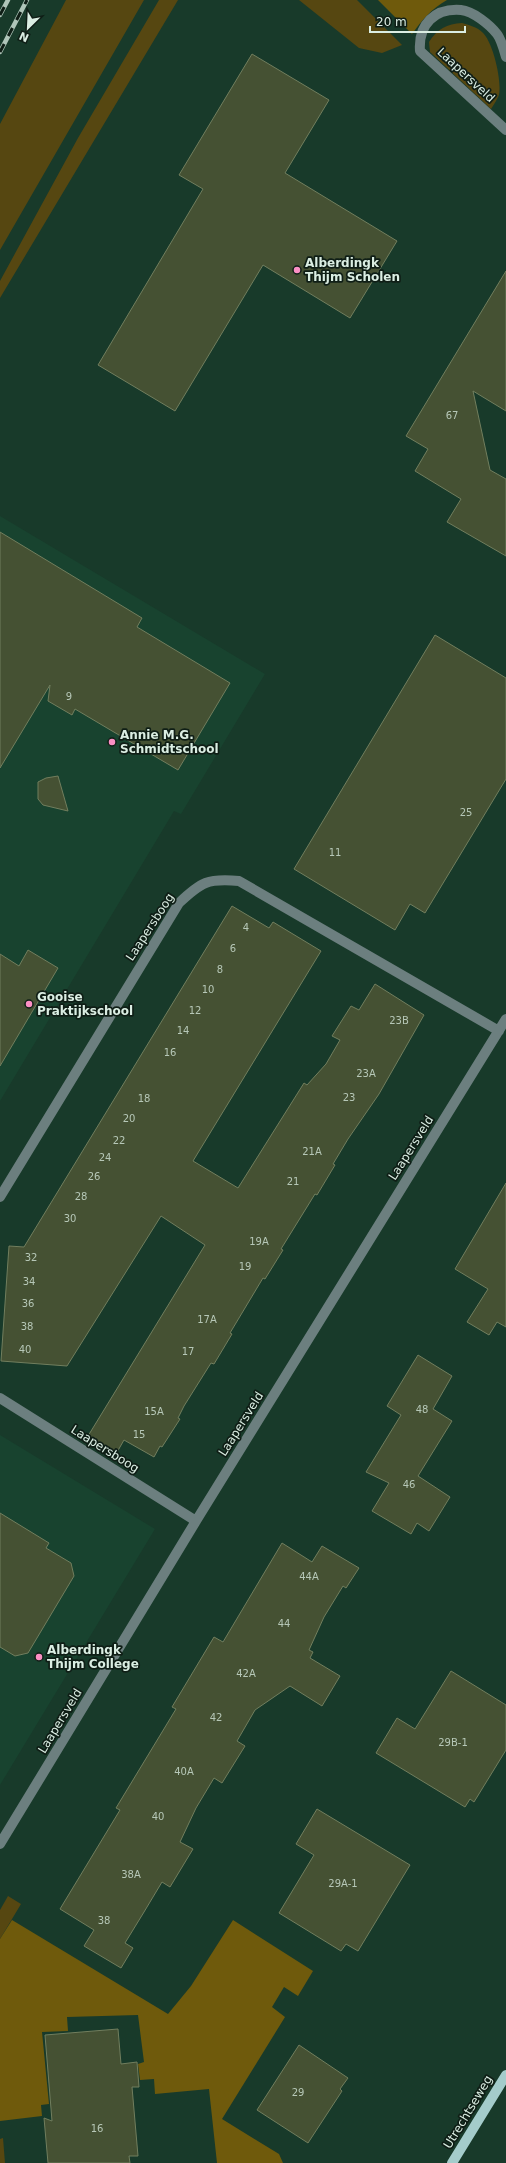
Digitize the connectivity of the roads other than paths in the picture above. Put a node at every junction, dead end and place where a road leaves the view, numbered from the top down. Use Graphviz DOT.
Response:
graph roads {
  1 [pos="506,57"];
  2 [pos="506,130"];
  3 [pos="506,1019"];
  4 [pos="499,1031"];
  5 [pos="0,1197"];
  6 [pos="0,1398"];
  7 [pos="196,1521"];
  8 [pos="0,1844"];
  9 [pos="506,2075"];
  10 [pos="452,2163"];
  1 -- 2 [label="street, Laapersveld"];
  3 -- 4 [label="street, Laapersveld"];
  4 -- 5 [label="street, Laapersboog"];
  4 -- 7 [label="street, Laapersveld"];
  6 -- 7 [label="street, Laapersboog"];
  7 -- 8 [label="street, Laapersveld"];
  9 -- 10 [label="main road, Utrechtseweg"];
}
